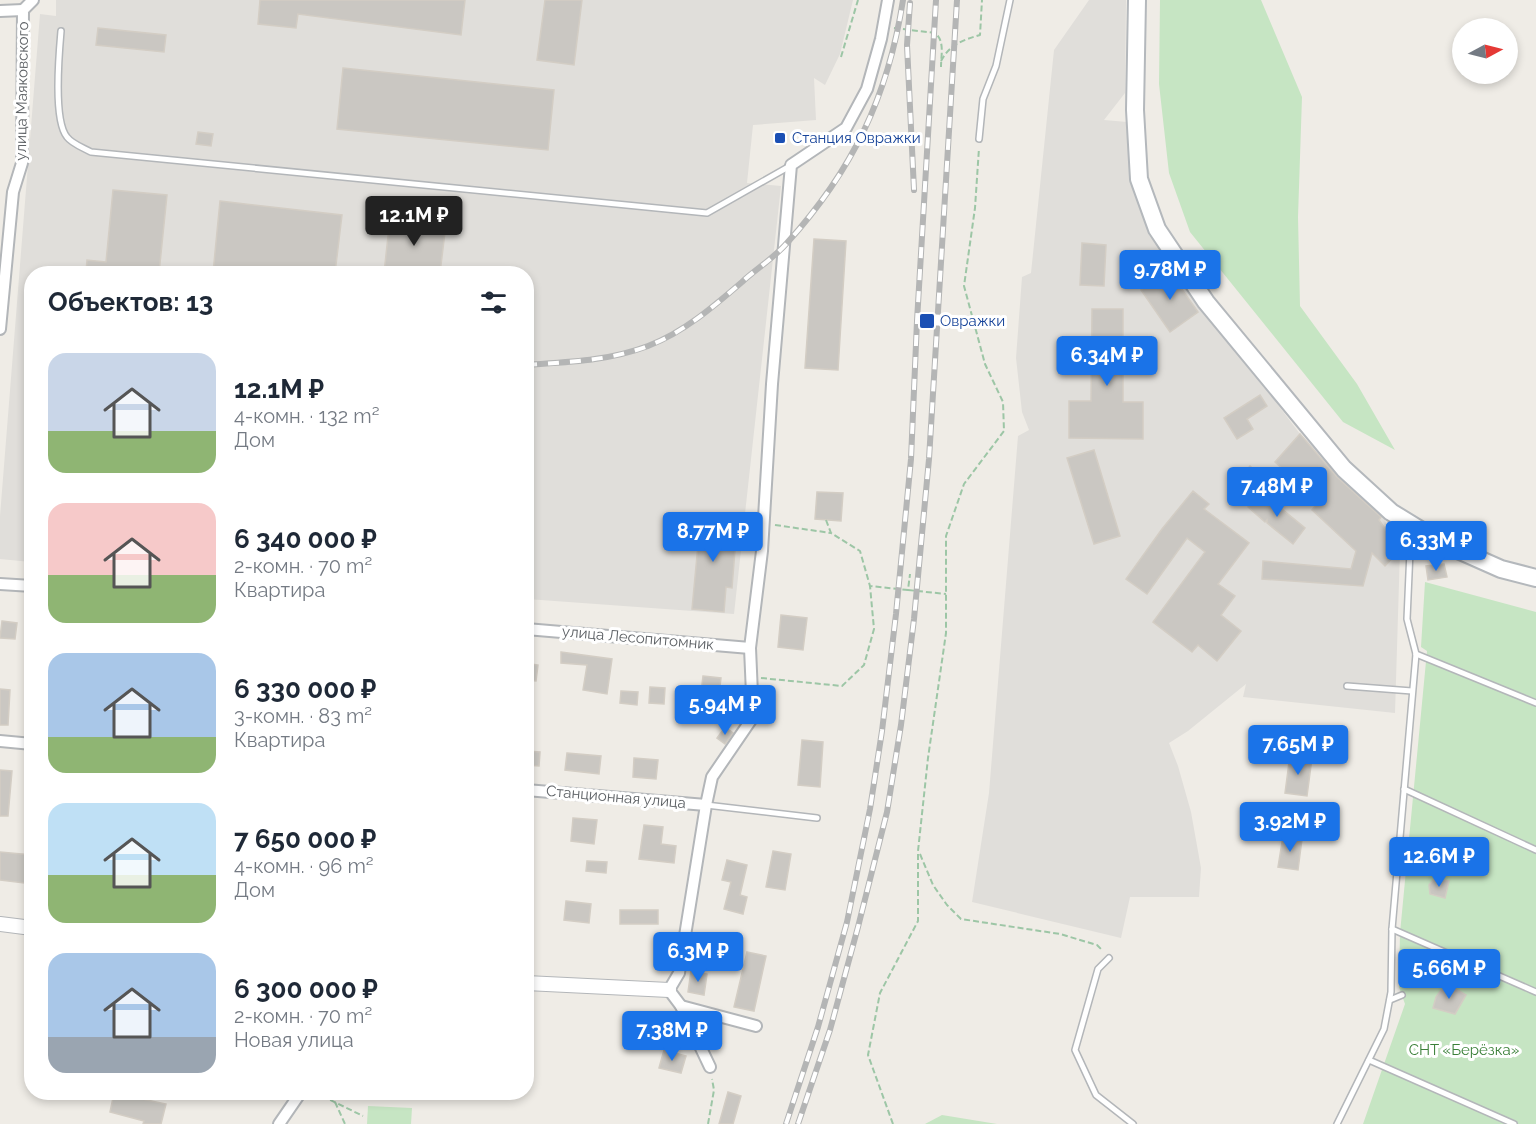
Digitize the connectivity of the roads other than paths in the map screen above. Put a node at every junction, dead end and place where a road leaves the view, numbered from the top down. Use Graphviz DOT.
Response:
graph roads {
  1 [pos="33,0"];
  2 [pos="888,0"];
  3 [pos="1010,0"];
  4 [pos="1137,0"];
  5 [pos="23,9"];
  6 [pos="0,11"];
  7 [pos="61,31"];
  8 [pos="979,140"];
  9 [pos="791,165"];
  10 [pos="13,192"];
  11 [pos="0,193"];
  12 [pos="0,329"];
  13 [pos="1411,524"];
  14 [pos="1536,578"];
  15 [pos="0,584"];
  16 [pos="24,586"];
  17 [pos="534,630"];
  18 [pos="750,648"];
  19 [pos="1416,654"];
  20 [pos="1347,686"];
  21 [pos="1412,691"];
  22 [pos="1536,703"];
  23 [pos="0,741"];
  24 [pos="24,743"];
  25 [pos="1404,789"];
  26 [pos="534,791"];
  27 [pos="706,805"];
  28 [pos="817,818"];
  29 [pos="1536,850"];
  30 [pos="0,924"];
  31 [pos="24,927"];
  32 [pos="1392,929"];
  33 [pos="1109,958"];
  34 [pos="534,983"];
  35 [pos="669,990"];
  36 [pos="1536,992"];
  37 [pos="1402,995"];
  38 [pos="1390,1000"];
  39 [pos="681,1006"];
  40 [pos="756,1026"];
  41 [pos="1369,1060"];
  42 [pos="710,1067"];
  43 [pos="296,1100"];
  44 [pos="279,1124"];
  45 [pos="1133,1124"];
  46 [pos="1337,1124"];
  47 [pos="1514,1124"];
  1 -- 5 [label="street, улица Маяковского"];
  2 -- 9 [label="street"];
  3 -- 8 [label="lane"];
  4 -- 13 [label="main road"];
  5 -- 6 [label="street"];
  5 -- 10 [label="street, улица Маяковского"];
  7 -- 9 [label="lane"];
  9 -- 18 [label="street"];
  10 -- 11 [label="street"];
  10 -- 12 [label="street, улица Маяковского"];
  13 -- 14 [label="main road"];
  13 -- 19 [label="lane"];
  15 -- 16 [label="street"];
  17 -- 18 [label="street, улица Лесопитомник"];
  18 -- 27 [label="street"];
  19 -- 21 [label="lane"];
  19 -- 22 [label="lane"];
  20 -- 21 [label="lane"];
  21 -- 25 [label="lane"];
  23 -- 24 [label="street"];
  25 -- 29 [label="lane"];
  25 -- 32 [label="lane"];
  26 -- 27 [label="street, Станционная улица"];
  27 -- 28 [label="lane"];
  27 -- 35 [label="street"];
  30 -- 31 [label="street"];
  32 -- 36 [label="lane"];
  32 -- 38 [label="lane"];
  33 -- 45 [label="lane"];
  34 -- 35 [label="street"];
  35 -- 39 [label="street"];
  37 -- 38 [label="lane"];
  38 -- 41 [label="lane"];
  39 -- 40 [label="street"];
  39 -- 42 [label="street"];
  41 -- 46 [label="lane"];
  41 -- 47 [label="lane"];
  43 -- 44 [label="street"];
}
